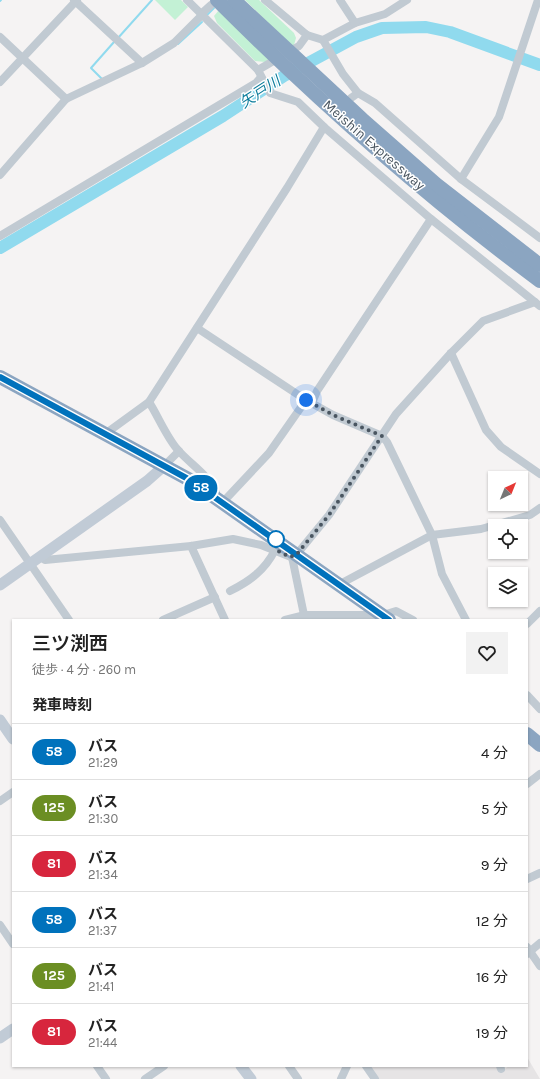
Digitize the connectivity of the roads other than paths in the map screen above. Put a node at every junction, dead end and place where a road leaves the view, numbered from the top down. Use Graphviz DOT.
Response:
graph roads {
  1 [pos="75,0"];
  2 [pos="187,0"];
  3 [pos="234,0"];
  4 [pos="265,0"];
  5 [pos="340,0"];
  6 [pos="407,0"];
  7 [pos="538,0"];
  8 [pos="214,2"];
  9 [pos="202,15"];
  10 [pos="355,23"];
  11 [pos="307,36"];
  12 [pos="0,37"];
  13 [pos="323,41"];
  14 [pos="281,53"];
  15 [pos="22,58"];
  16 [pos="142,63"];
  17 [pos="260,75"];
  18 [pos="0,82"];
  19 [pos="313,83"];
  20 [pos="358,93"];
  21 [pos="351,98"];
  22 [pos="66,99"];
  23 [pos="328,115"];
  24 [pos="322,124"];
  25 [pos="0,175"];
  26 [pos="461,179"];
  27 [pos="431,219"];
  28 [pos="0,236"];
  29 [pos="540,238"];
  30 [pos="540,265"];
  31 [pos="540,281"];
  32 [pos="537,304"];
  33 [pos="197,328"];
  34 [pos="451,353"];
  35 [pos="0,377"];
  36 [pos="149,402"];
  37 [pos="309,402"];
  38 [pos="105,434"];
  39 [pos="382,436"];
  40 [pos="179,450"];
  41 [pos="164,466"];
  42 [pos="540,474"];
  43 [pos="218,499"];
  44 [pos="540,508"];
  45 [pos="0,520"];
  46 [pos="432,535"];
  47 [pos="191,546"];
  48 [pos="276,550"];
  49 [pos="294,555"];
  50 [pos="41,557"];
  51 [pos="30,564"];
  52 [pos="340,584"];
  53 [pos="0,585"];
  54 [pos="230,591"];
  55 [pos="215,597"];
  56 [pos="540,611"];
  57 [pos="304,615"];
  58 [pos="386,618"];
  59 [pos="68,619"];
  60 [pos="165,619"];
  61 [pos="225,619"];
  62 [pos="289,619"];
  63 [pos="411,619"];
  64 [pos="465,619"];
  65 [pos="528,623"];
  66 [pos="528,696"];
  67 [pos="540,709"];
  68 [pos="0,720"];
  69 [pos="528,735"];
  70 [pos="12,738"];
  71 [pos="540,745"];
  72 [pos="540,774"];
  73 [pos="528,783"];
  74 [pos="12,793"];
  75 [pos="0,801"];
  76 [pos="540,873"];
  77 [pos="528,879"];
  78 [pos="0,925"];
  79 [pos="12,943"];
  80 [pos="540,943"];
  81 [pos="528,951"];
  82 [pos="540,966"];
  83 [pos="12,1030"];
  84 [pos="0,1038"];
  85 [pos="98,1067"];
  86 [pos="163,1067"];
  87 [pos="242,1067"];
  88 [pos="290,1067"];
  89 [pos="347,1067"];
  90 [pos="367,1067"];
  91 [pos="106,1079"];
  92 [pos="145,1079"];
  93 [pos="251,1079"];
  94 [pos="298,1079"];
  95 [pos="341,1079"];
  96 [pos="375,1079"];
  1 -- 15 [label="street"];
  1 -- 16 [label="street"];
  2 -- 9 [label="street"];
  3 -- 14 [label="highway, Meishin Expressway"];
  4 -- 11 [label="street"];
  5 -- 10 [label="street"];
  6 -- 10 [label="street"];
  7 -- 26 [label="street"];
  8 -- 9 [label="street"];
  8 -- 14 [label="highway, Meishin Expressway"];
  9 -- 16 [label="street"];
  9 -- 17 [label="street"];
  10 -- 13 [label="street"];
  11 -- 13 [label="street"];
  11 -- 17 [label="street"];
  12 -- 15 [label="street"];
  13 -- 20 [label="street"];
  14 -- 19 [label="highway, Meishin Expressway"];
  15 -- 18 [label="street"];
  15 -- 22 [label="street"];
  16 -- 22 [label="street"];
  17 -- 24 [label="street"];
  17 -- 28 [label="street"];
  19 -- 30 [label="highway, Meishin Expressway"];
  19 -- 31 [label="highway, Meishin Expressway"];
  20 -- 21 [label="street"];
  20 -- 26 [label="street"];
  22 -- 25 [label="street"];
  23 -- 24 [label="street"];
  24 -- 27 [label="street"];
  24 -- 33 [label="street"];
  26 -- 29 [label="street"];
  27 -- 32 [label="street"];
  27 -- 37 [label="street"];
  32 -- 34 [label="street"];
  33 -- 36 [label="street"];
  33 -- 37 [label="street"];
  34 -- 39 [label="street"];
  34 -- 42 [label="street"];
  35 -- 38 [label="highway"];
  36 -- 38 [label="street"];
  36 -- 40 [label="street"];
  37 -- 39 [label="street"];
  37 -- 43 [label="street"];
  38 -- 41 [label="highway"];
  39 -- 46 [label="street"];
  39 -- 49 [label="street"];
  40 -- 41 [label="street"];
  40 -- 43 [label="street"];
  41 -- 43 [label="highway"];
  41 -- 50 [label="street"];
  43 -- 49 [label="highway"];
  44 -- 46 [label="street"];
  45 -- 51 [label="street"];
  46 -- 52 [label="street"];
  46 -- 64 [label="street"];
  47 -- 48 [label="street"];
  47 -- 50 [label="street"];
  47 -- 55 [label="street"];
  48 -- 49 [label="street"];
  48 -- 54 [label="street"];
  49 -- 52 [label="highway"];
  49 -- 57 [label="street"];
  50 -- 51 [label="street"];
  51 -- 53 [label="street"];
  51 -- 59 [label="street"];
  52 -- 58 [label="highway"];
  55 -- 60 [label="street"];
  55 -- 61 [label="street"];
  56 -- 65 [label="street"];
  57 -- 58 [label="street"];
  57 -- 62 [label="street"];
  58 -- 63 [label="street"];
  66 -- 67 [label="street"];
  68 -- 70 [label="street"];
  69 -- 71 [label="highway"];
  72 -- 73 [label="street"];
  74 -- 75 [label="street"];
  76 -- 77 [label="street"];
  78 -- 79 [label="street"];
  80 -- 81 [label="street"];
  81 -- 82 [label="street"];
  83 -- 84 [label="street"];
  85 -- 91 [label="street"];
  86 -- 92 [label="street"];
  87 -- 93 [label="street"];
  88 -- 94 [label="street"];
  89 -- 95 [label="street"];
  90 -- 96 [label="street"];
}
